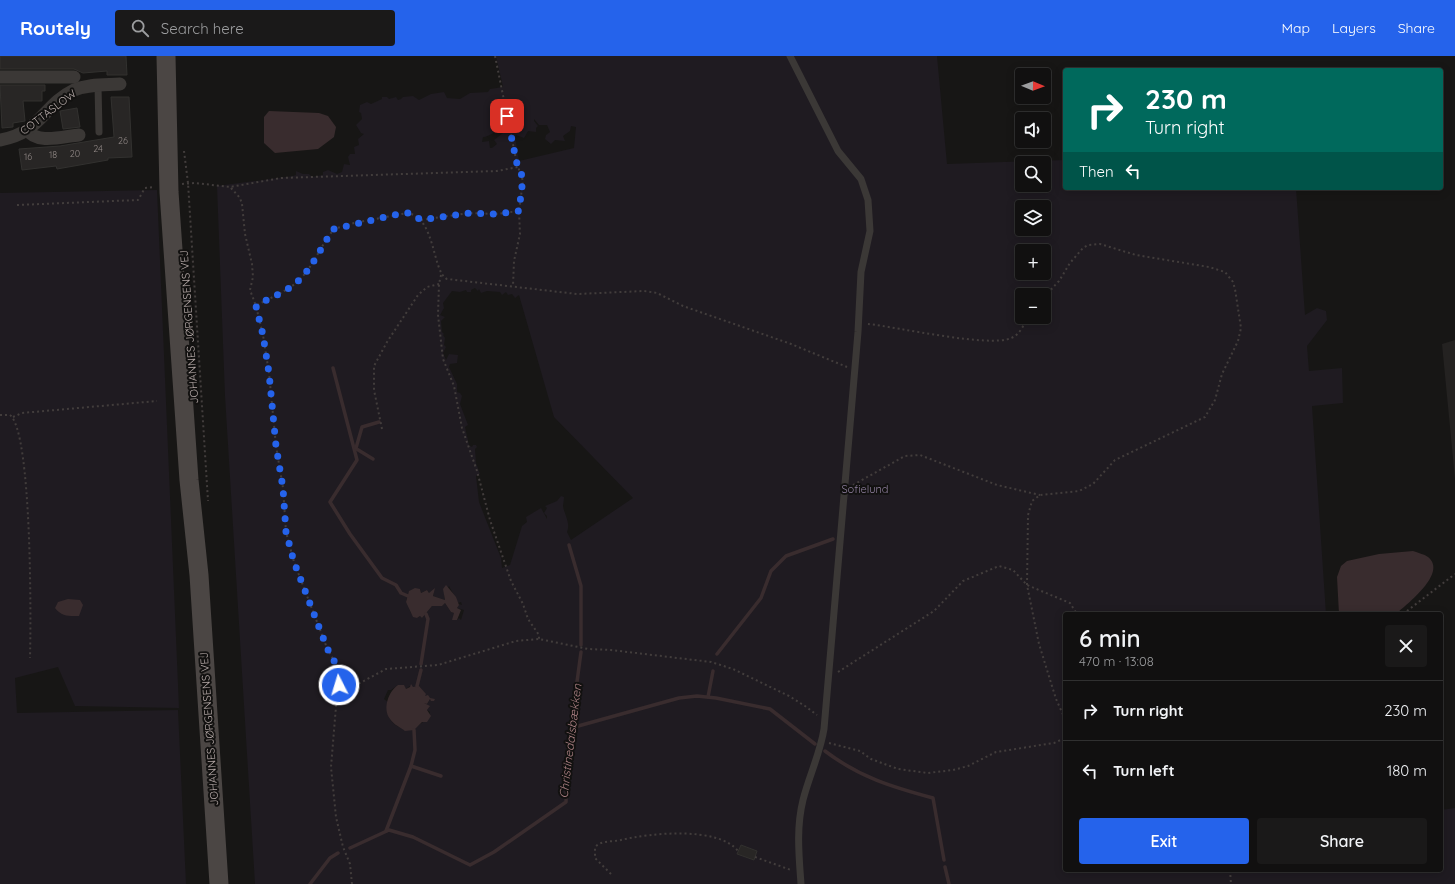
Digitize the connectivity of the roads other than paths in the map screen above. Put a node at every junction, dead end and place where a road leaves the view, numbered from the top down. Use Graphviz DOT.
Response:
graph roads {
  1 [pos="166,56"];
  2 [pos="790,56"];
  3 [pos="0,77"];
  4 [pos="74,77"];
  5 [pos="120,84"];
  6 [pos="98,85"];
  7 [pos="28,130"];
  8 [pos="99,132"];
  9 [pos="79,135"];
  10 [pos="0,140"];
  11 [pos="219,884"];
  12 [pos="801,884"];
  1 -- 11 [label="street, JOHANNES JØRGENSENS VEJ"];
  2 -- 12 [label="lane"];
  3 -- 4 [label="street, COTTASLOW"];
  5 -- 6 [label="street, COTTASLOW"];
  6 -- 7 [label="street, COTTASLOW"];
  6 -- 8 [label="lane"];
  7 -- 9 [label="street"];
  7 -- 10 [label="street, COTTASLOW"];
}
